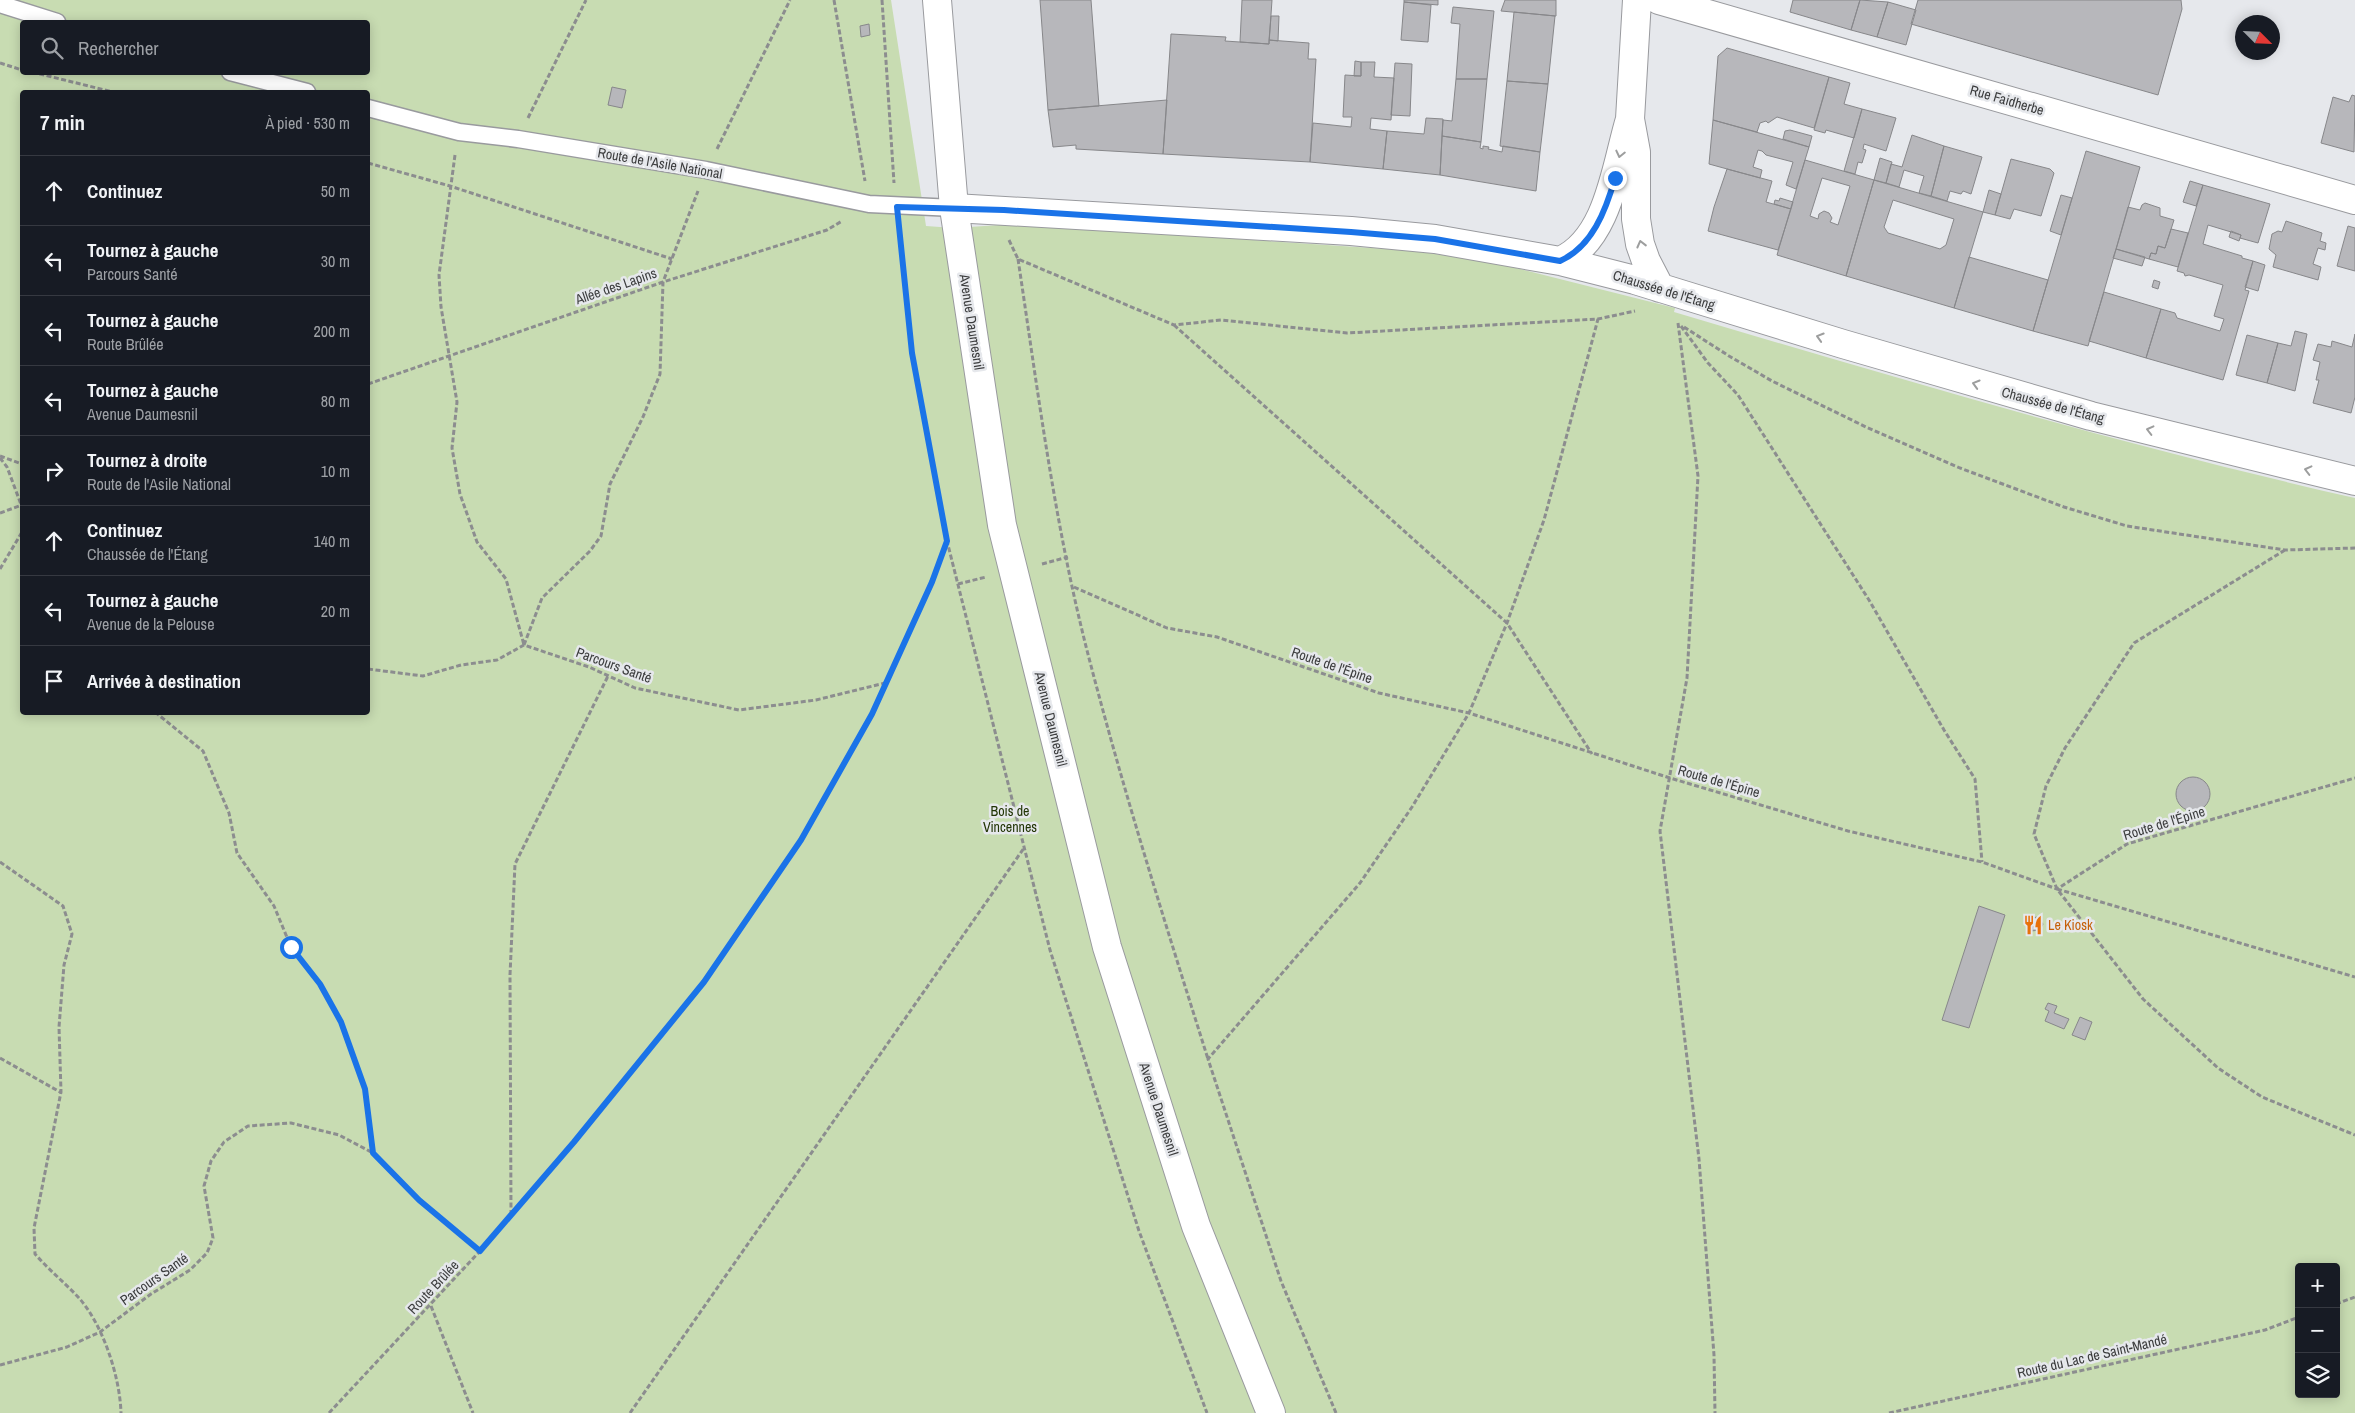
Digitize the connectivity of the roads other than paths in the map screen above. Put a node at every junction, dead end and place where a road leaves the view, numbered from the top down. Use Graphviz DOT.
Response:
graph roads {
  1 [pos="937,0"];
  2 [pos="1637,0"];
  3 [pos="1659,0"];
  4 [pos="0,4"];
  5 [pos="51,20"];
  6 [pos="242,75"];
  7 [pos="299,90"];
  8 [pos="370,109"];
  9 [pos="1630,119"];
  10 [pos="2355,200"];
  11 [pos="954,208"];
  12 [pos="1560,261"];
  13 [pos="1660,288"];
  14 [pos="2355,482"];
  15 [pos="1271,1413"];
  1 -- 11 [label="street, Avenue Daumesnil"];
  2 -- 9 [label="street"];
  3 -- 10 [label="street, Rue Faidherbe"];
  4 -- 5 [label="lane"];
  6 -- 7 [label="lane"];
  8 -- 11 [label="lane, Route de l'Asile National"];
  9 -- 12 [label="street, one-way"];
  13 -- 9 [label="street, one-way"];
  11 -- 12 [label="street, Chaussée de l'Étang"];
  11 -- 15 [label="street, Avenue Daumesnil"];
  12 -- 13 [label="street, Chaussée de l'Étang"];
  14 -- 13 [label="street, Chaussée de l'Étang, one-way"];
}
